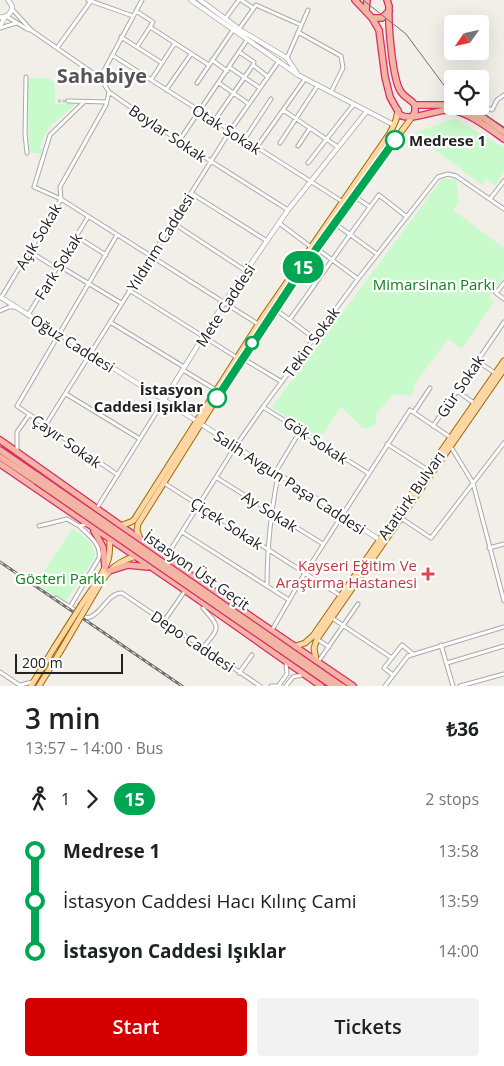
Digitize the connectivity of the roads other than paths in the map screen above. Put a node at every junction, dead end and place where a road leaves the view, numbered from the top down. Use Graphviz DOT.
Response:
graph roads {
  1 [pos="8,0"];
  2 [pos="14,0"];
  3 [pos="142,0"];
  4 [pos="191,0"];
  5 [pos="200,0"];
  6 [pos="240,0"];
  7 [pos="355,0"];
  8 [pos="367,0"];
  9 [pos="90,1"];
  10 [pos="389,1"];
  11 [pos="253,8"];
  12 [pos="12,9"];
  13 [pos="308,10"];
  14 [pos="366,10"];
  15 [pos="136,11"];
  16 [pos="389,11"];
  17 [pos="133,16"];
  18 [pos="4,17"];
  19 [pos="372,18"];
  20 [pos="225,19"];
  21 [pos="17,23"];
  22 [pos="300,25"];
  23 [pos="0,27"];
  24 [pos="150,27"];
  25 [pos="239,29"];
  26 [pos="31,30"];
  27 [pos="233,30"];
  28 [pos="298,32"];
  29 [pos="122,37"];
  30 [pos="247,40"];
  31 [pos="175,43"];
  32 [pos="137,47"];
  33 [pos="57,48"];
  34 [pos="239,52"];
  35 [pos="191,54"];
  36 [pos="112,55"];
  37 [pos="287,58"];
  38 [pos="212,60"];
  39 [pos="162,62"];
  40 [pos="279,62"];
  41 [pos="209,65"];
  42 [pos="253,65"];
  43 [pos="228,69"];
  44 [pos="298,75"];
  45 [pos="26,76"];
  46 [pos="268,77"];
  47 [pos="100,78"];
  48 [pos="244,78"];
  49 [pos="306,79"];
  50 [pos="151,80"];
  51 [pos="219,82"];
  52 [pos="196,83"];
  53 [pos="318,85"];
  54 [pos="260,88"];
  55 [pos="166,90"];
  56 [pos="109,92"];
  57 [pos="331,92"];
  58 [pos="233,93"];
  59 [pos="504,95"];
  60 [pos="271,99"];
  61 [pos="408,100"];
  62 [pos="68,101"];
  63 [pos="84,102"];
  64 [pos="107,102"];
  65 [pos="249,104"];
  66 [pos="354,104"];
  67 [pos="415,105"];
  68 [pos="444,105"];
  69 [pos="489,108"];
  70 [pos="283,110"];
  71 [pos="398,110"];
  72 [pos="367,111"];
  73 [pos="199,112"];
  74 [pos="478,115"];
  75 [pos="412,117"];
  76 [pos="296,119"];
  77 [pos="214,121"];
  78 [pos="394,125"];
  79 [pos="310,128"];
  80 [pos="230,131"];
  81 [pos="504,132"];
  82 [pos="326,139"];
  83 [pos="504,139"];
  84 [pos="244,140"];
  85 [pos="179,141"];
  86 [pos="280,143"];
  87 [pos="298,146"];
  88 [pos="338,147"];
  89 [pos="256,148"];
  90 [pos="27,153"];
  91 [pos="210,161"];
  92 [pos="308,163"];
  93 [pos="504,181"];
  94 [pos="310,182"];
  95 [pos="191,193"];
  96 [pos="353,196"];
  97 [pos="490,199"];
  98 [pos="62,200"];
  99 [pos="343,202"];
  100 [pos="370,207"];
  101 [pos="503,207"];
  102 [pos="288,210"];
  103 [pos="407,216"];
  104 [pos="88,217"];
  105 [pos="172,223"];
  106 [pos="279,223"];
  107 [pos="334,224"];
  108 [pos="349,234"];
  109 [pos="118,235"];
  110 [pos="76,236"];
  111 [pos="267,241"];
  112 [pos="314,248"];
  113 [pos="29,251"];
  114 [pos="106,254"];
  115 [pos="377,254"];
  116 [pos="150,256"];
  117 [pos="333,260"];
  118 [pos="57,266"];
  119 [pos="246,271"];
  120 [pos="358,279"];
  121 [pos="89,283"];
  122 [pos="504,283"];
  123 [pos="129,290"];
  124 [pos="0,298"];
  125 [pos="504,299"];
  126 [pos="121,303"];
  127 [pos="224,303"];
  128 [pos="16,307"];
  129 [pos="275,308"];
  130 [pos="0,311"];
  131 [pos="28,315"];
  132 [pos="290,320"];
  133 [pos="110,322"];
  134 [pos="504,322"];
  135 [pos="258,325"];
  136 [pos="59,334"];
  137 [pos="204,337"];
  138 [pos="314,338"];
  139 [pos="90,354"];
  140 [pos="239,358"];
  141 [pos="477,361"];
  142 [pos="504,361"];
  143 [pos="184,369"];
  144 [pos="504,369"];
  145 [pos="497,375"];
  146 [pos="504,380"];
  147 [pos="282,382"];
  148 [pos="430,388"];
  149 [pos="216,390"];
  150 [pos="457,391"];
  151 [pos="66,394"];
  152 [pos="164,400"];
  153 [pos="475,404"];
  154 [pos="264,407"];
  155 [pos="412,411"];
  156 [pos="29,415"];
  157 [pos="198,423"];
  158 [pos="45,426"];
  159 [pos="434,426"];
  160 [pos="300,431"];
  161 [pos="140,438"];
  162 [pos="451,438"];
  163 [pos="0,440"];
  164 [pos="504,443"];
  165 [pos="387,444"];
  166 [pos="450,446"];
  167 [pos="235,447"];
  168 [pos="0,450"];
  169 [pos="17,453"];
  170 [pos="0,456"];
  171 [pos="0,464"];
  172 [pos="428,470"];
  173 [pos="368,473"];
  174 [pos="276,474"];
  175 [pos="118,475"];
  176 [pos="37,478"];
  177 [pos="217,478"];
  178 [pos="164,482"];
  179 [pos="473,483"];
  180 [pos="200,505"];
  181 [pos="97,509"];
  182 [pos="271,511"];
  183 [pos="342,515"];
  184 [pos="401,518"];
  185 [pos="88,524"];
  186 [pos="39,526"];
  187 [pos="79,526"];
  188 [pos="121,526"];
  189 [pos="182,532"];
  190 [pos="140,539"];
  191 [pos="110,540"];
  192 [pos="380,540"];
  193 [pos="323,544"];
  194 [pos="504,544"];
  195 [pos="267,548"];
  196 [pos="489,548"];
  197 [pos="136,556"];
  198 [pos="166,557"];
  199 [pos="107,569"];
  200 [pos="157,571"];
  201 [pos="305,573"];
  202 [pos="267,585"];
  203 [pos="186,591"];
  204 [pos="342,596"];
  205 [pos="56,598"];
  206 [pos="289,600"];
  207 [pos="504,600"];
  208 [pos="358,604"];
  209 [pos="85,605"];
  210 [pos="70,607"];
  211 [pos="203,608"];
  212 [pos="332,618"];
  213 [pos="164,621"];
  214 [pos="343,625"];
  215 [pos="504,627"];
  216 [pos="272,630"];
  217 [pos="280,635"];
  218 [pos="317,639"];
  219 [pos="296,646"];
  220 [pos="442,646"];
  221 [pos="504,646"];
  222 [pos="329,647"];
  223 [pos="203,648"];
  224 [pos="271,651"];
  225 [pos="413,654"];
  226 [pos="252,655"];
  227 [pos="392,658"];
  228 [pos="285,660"];
  229 [pos="317,661"];
  230 [pos="447,663"];
  231 [pos="0,672"];
  232 [pos="333,672"];
  233 [pos="239,673"];
  234 [pos="504,674"];
  235 [pos="393,675"];
  236 [pos="308,676"];
  237 [pos="32,684"];
  238 [pos="21,685"];
  239 [pos="38,686"];
  240 [pos="260,686"];
  241 [pos="271,686"];
  242 [pos="280,686"];
  243 [pos="286,686"];
  244 [pos="322,686"];
  245 [pos="333,686"];
  246 [pos="341,686"];
  247 [pos="353,686"];
  248 [pos="385,686"];
  249 [pos="453,686"];
  250 [pos="460,686"];
  1 -- 12 [label="street"];
  2 -- 12 [label="street"];
  3 -- 15 [label="street"];
  4 -- 27 [label="street"];
  5 -- 20 [label="street"];
  6 -- 11 [label="street"];
  6 -- 20 [label="street"];
  7 -- 14 [label="highway"];
  8 -- 14 [label="highway"];
  9 -- 17 [label="street"];
  9 -- 33 [label="street"];
  10 -- 16 [label="highway"];
  11 -- 22 [label="street"];
  11 -- 25 [label="street"];
  12 -- 18 [label="street"];
  12 -- 26 [label="street, Boylar Sokak"];
  13 -- 22 [label="street"];
  14 -- 19 [label="highway"];
  15 -- 17 [label="street"];
  15 -- 24 [label="street"];
  16 -- 19 [label="highway"];
  16 -- 61 [label="highway"];
  17 -- 29 [label="street"];
  18 -- 21 [label="street, Boylar Sokak"];
  18 -- 23 [label="street"];
  19 -- 71 [label="highway"];
  20 -- 25 [label="street"];
  21 -- 23 [label="street"];
  21 -- 26 [label="street, Boylar Sokak"];
  22 -- 28 [label="street"];
  24 -- 31 [label="street"];
  24 -- 32 [label="street"];
  25 -- 37 [label="street"];
  26 -- 33 [label="street, Boylar Sokak"];
  27 -- 30 [label="street"];
  27 -- 38 [label="street"];
  28 -- 37 [label="street"];
  28 -- 57 [label="street"];
  29 -- 32 [label="street"];
  29 -- 36 [label="street"];
  30 -- 34 [label="street"];
  30 -- 40 [label="street"];
  31 -- 35 [label="street"];
  31 -- 39 [label="street"];
  32 -- 39 [label="street"];
  33 -- 47 [label="street, Boylar Sokak"];
  34 -- 42 [label="street"];
  34 -- 43 [label="street"];
  35 -- 41 [label="street"];
  35 -- 55 [label="street"];
  36 -- 47 [label="street"];
  36 -- 50 [label="street, Otak Sokak"];
  37 -- 44 [label="street"];
  38 -- 41 [label="street"];
  38 -- 43 [label="street"];
  39 -- 50 [label="street"];
  40 -- 44 [label="street"];
  40 -- 46 [label="street, Yıldırım Caddesi"];
  41 -- 52 [label="street"];
  42 -- 46 [label="street"];
  42 -- 48 [label="street"];
  43 -- 48 [label="street"];
  43 -- 51 [label="street"];
  44 -- 49 [label="street"];
  45 -- 90 [label="street"];
  46 -- 54 [label="street, Yıldırım Caddesi"];
  47 -- 56 [label="street, Boylar Sokak"];
  48 -- 54 [label="street"];
  48 -- 58 [label="street"];
  49 -- 53 [label="street"];
  49 -- 70 [label="street"];
  50 -- 55 [label="street, Otak Sokak"];
  51 -- 58 [label="street"];
  51 -- 73 [label="street"];
  53 -- 57 [label="street"];
  53 -- 76 [label="street"];
  54 -- 65 [label="street, Yıldırım Caddesi"];
  55 -- 73 [label="street, Otak Sokak"];
  56 -- 64 [label="street, Açık Sokak"];
  56 -- 85 [label="street, Boylar Sokak"];
  57 -- 66 [label="street"];
  58 -- 65 [label="street"];
  58 -- 77 [label="street"];
  59 -- 69 [label="street"];
  60 -- 84 [label="street"];
  61 -- 67 [label="highway"];
  61 -- 71 [label="highway"];
  62 -- 63 [label="street"];
  63 -- 64 [label="street"];
  63 -- 98 [label="street"];
  64 -- 98 [label="street, Açık Sokak"];
  65 -- 80 [label="street, Yıldırım Caddesi"];
  66 -- 72 [label="street"];
  66 -- 82 [label="street"];
  67 -- 68 [label="highway"];
  67 -- 75 [label="highway"];
  70 -- 76 [label="street"];
  70 -- 89 [label="street"];
  71 -- 75 [label="highway"];
  71 -- 78 [label="main road"];
  72 -- 78 [label="street"];
  72 -- 88 [label="street, Mete Caddesi"];
  73 -- 77 [label="street, Otak Sokak"];
  73 -- 85 [label="street"];
  74 -- 81 [label="highway"];
  75 -- 83 [label="highway"];
  75 -- 96 [label="main road"];
  76 -- 79 [label="street"];
  76 -- 86 [label="street"];
  77 -- 80 [label="street, Otak Sokak"];
  78 -- 99 [label="main road"];
  79 -- 82 [label="street"];
  79 -- 87 [label="street"];
  80 -- 84 [label="street, Otak Sokak"];
  80 -- 91 [label="street, Yıldırım Caddesi"];
  82 -- 88 [label="street"];
  82 -- 92 [label="street"];
  84 -- 89 [label="street, Otak Sokak"];
  85 -- 91 [label="street, Boylar Sokak"];
  88 -- 94 [label="street, Mete Caddesi"];
  89 -- 94 [label="street, Otak Sokak"];
  91 -- 95 [label="street, Yıldırım Caddesi"];
  91 -- 102 [label="street, Boylar Sokak"];
  93 -- 97 [label="street"];
  94 -- 99 [label="street, Otak Sokak"];
  94 -- 102 [label="street, Mete Caddesi"];
  95 -- 105 [label="street, Yıldırım Caddesi"];
  95 -- 111 [label="street"];
  96 -- 100 [label="street"];
  96 -- 107 [label="main road"];
  97 -- 101 [label="street"];
  97 -- 103 [label="street, Tekin Sokak"];
  98 -- 104 [label="street"];
  98 -- 113 [label="street, Açık Sokak"];
  99 -- 112 [label="main road"];
  100 -- 103 [label="street"];
  100 -- 108 [label="street"];
  102 -- 106 [label="street, Mete Caddesi"];
  103 -- 115 [label="street, Tekin Sokak"];
  104 -- 109 [label="street"];
  104 -- 110 [label="street, Fark Sokak"];
  105 -- 116 [label="street, Yıldırım Caddesi"];
  105 -- 119 [label="street"];
  106 -- 111 [label="street, Mete Caddesi"];
  106 -- 112 [label="street"];
  107 -- 108 [label="street"];
  107 -- 112 [label="main road"];
  108 -- 115 [label="street"];
  108 -- 117 [label="street"];
  109 -- 114 [label="street"];
  109 -- 116 [label="street"];
  110 -- 114 [label="street"];
  110 -- 118 [label="street, Fark Sokak"];
  111 -- 119 [label="street, Mete Caddesi"];
  112 -- 117 [label="street"];
  112 -- 129 [label="main road"];
  112 -- 135 [label="main road"];
  113 -- 118 [label="street"];
  113 -- 124 [label="street, Açık Sokak"];
  114 -- 121 [label="street"];
  115 -- 120 [label="street, Tekin Sokak"];
  116 -- 123 [label="street, Yıldırım Caddesi"];
  116 -- 127 [label="street"];
  117 -- 120 [label="street"];
  117 -- 132 [label="street"];
  118 -- 121 [label="street"];
  118 -- 131 [label="street, Fark Sokak"];
  119 -- 127 [label="street, Mete Caddesi"];
  120 -- 138 [label="street, Tekin Sokak"];
  121 -- 126 [label="street"];
  121 -- 136 [label="street"];
  122 -- 125 [label="street"];
  123 -- 126 [label="street, Yıldırım Caddesi"];
  123 -- 137 [label="street"];
  124 -- 128 [label="street, Oğuz Caddesi"];
  126 -- 133 [label="street, Yıldırım Caddesi"];
  127 -- 135 [label="street"];
  127 -- 137 [label="street, Mete Caddesi"];
  128 -- 130 [label="street"];
  128 -- 131 [label="street, Oğuz Caddesi"];
  129 -- 132 [label="street"];
  129 -- 140 [label="main road"];
  131 -- 136 [label="street, Oğuz Caddesi"];
  132 -- 138 [label="street"];
  133 -- 139 [label="street, Yıldırım Caddesi"];
  133 -- 143 [label="street"];
  134 -- 141 [label="street, Gür Sokak"];
  135 -- 140 [label="main road"];
  136 -- 139 [label="street, Oğuz Caddesi"];
  136 -- 156 [label="street, Çayır Sokak"];
  137 -- 140 [label="street"];
  137 -- 143 [label="street, Mete Caddesi"];
  138 -- 147 [label="street, Tekin Sokak"];
  139 -- 151 [label="street, Yıldırım Caddesi"];
  139 -- 152 [label="street, Oğuz Caddesi"];
  140 -- 147 [label="street"];
  140 -- 149 [label="main road"];
  140 -- 157 [label="main road"];
  141 -- 145 [label="street"];
  141 -- 150 [label="street, Gür Sokak"];
  142 -- 145 [label="main road, Atatürk Bulvarı"];
  143 -- 149 [label="street"];
  143 -- 152 [label="street, Mete Caddesi"];
  144 -- 145 [label="main road, Atatürk Bulvarı"];
  145 -- 146 [label="street"];
  145 -- 153 [label="main road, Atatürk Bulvarı"];
  145 -- 166 [label="main road, Atatürk Bulvarı"];
  147 -- 154 [label="street, Tekin Sokak"];
  148 -- 155 [label="street"];
  149 -- 157 [label="main road"];
  150 -- 153 [label="street"];
  150 -- 159 [label="street, Gür Sokak"];
  151 -- 158 [label="street, Yıldırım Caddesi"];
  151 -- 161 [label="street"];
  152 -- 157 [label="street, Oğuz Caddesi"];
  152 -- 161 [label="street, Mete Caddesi"];
  153 -- 162 [label="main road, Atatürk Bulvarı"];
  154 -- 160 [label="street, Gök Sokak"];
  154 -- 167 [label="street, Tekin Sokak"];
  155 -- 159 [label="street"];
  155 -- 165 [label="street"];
  156 -- 158 [label="street, Çayır Sokak"];
  156 -- 169 [label="street"];
  157 -- 167 [label="street, Salih Avgun Paşa Caddesi"];
  157 -- 178 [label="main road"];
  157 -- 188 [label="main road"];
  158 -- 175 [label="street, Çayır Sokak"];
  159 -- 162 [label="street"];
  160 -- 173 [label="street, Gök Sokak"];
  160 -- 174 [label="street"];
  161 -- 175 [label="street, Mete Caddesi"];
  162 -- 172 [label="main road, Atatürk Bulvarı"];
  163 -- 169 [label="highway"];
  164 -- 179 [label="street"];
  165 -- 172 [label="street"];
  165 -- 173 [label="street"];
  166 -- 179 [label="street"];
  166 -- 184 [label="main road, Atatürk Bulvarı"];
  167 -- 174 [label="street, Salih Avgun Paşa Caddesi"];
  167 -- 177 [label="street, Tekin Sokak"];
  168 -- 176 [label="highway"];
  169 -- 181 [label="highway"];
  170 -- 176 [label="highway"];
  171 -- 185 [label="highway"];
  172 -- 192 [label="main road, Atatürk Bulvarı"];
  173 -- 183 [label="street"];
  174 -- 182 [label="street"];
  174 -- 183 [label="street, Salih Avgun Paşa Caddesi"];
  175 -- 181 [label="street, Mete Caddesi"];
  176 -- 245 [label="highway, İstasyon Üst Geçit, bridge"];
  176 -- 246 [label="highway, İstasyon Üst Geçit, bridge"];
  177 -- 180 [label="street, Tekin Sokak"];
  177 -- 182 [label="street, Ay Sokak"];
  178 -- 180 [label="street, Çiçek Sokak"];
  178 -- 190 [label="main road"];
  179 -- 184 [label="street"];
  179 -- 196 [label="street"];
  180 -- 189 [label="street, Tekin Sokak"];
  180 -- 195 [label="street, Çiçek Sokak"];
  181 -- 188 [label="highway"];
  182 -- 193 [label="street, Ay Sokak"];
  182 -- 195 [label="street"];
  183 -- 192 [label="street, Salih Avgun Paşa Caddesi"];
  183 -- 193 [label="street"];
  184 -- 212 [label="main road, Atatürk Bulvarı"];
  185 -- 187 [label="street"];
  185 -- 191 [label="highway"];
  185 -- 199 [label="highway"];
  186 -- 187 [label="street"];
  187 -- 210 [label="street"];
  188 -- 190 [label="highway"];
  188 -- 191 [label="main road"];
  189 -- 198 [label="street, Tekin Sokak"];
  189 -- 202 [label="street"];
  190 -- 197 [label="main road"];
  190 -- 198 [label="highway"];
  191 -- 197 [label="highway"];
  191 -- 199 [label="main road"];
  192 -- 204 [label="main road, Atatürk Bulvarı"];
  193 -- 201 [label="street"];
  194 -- 196 [label="street"];
  195 -- 201 [label="street, Çiçek Sokak"];
  195 -- 202 [label="street"];
  196 -- 207 [label="street"];
  197 -- 199 [label="main road"];
  197 -- 200 [label="highway"];
  198 -- 216 [label="highway"];
  199 -- 200 [label="highway"];
  199 -- 209 [label="main road"];
  200 -- 203 [label="highway"];
  201 -- 204 [label="street, Çiçek Sokak"];
  201 -- 206 [label="street"];
  202 -- 206 [label="street"];
  203 -- 213 [label="street"];
  203 -- 224 [label="highway"];
  204 -- 219 [label="main road, Atatürk Bulvarı"];
  205 -- 210 [label="street"];
  206 -- 216 [label="street"];
  208 -- 214 [label="street"];
  209 -- 237 [label="main road, bridge"];
  209 -- 239 [label="main road, bridge"];
  210 -- 213 [label="street, Depo Caddesi"];
  211 -- 223 [label="street"];
  212 -- 214 [label="street"];
  212 -- 218 [label="main road, Atatürk Bulvarı"];
  213 -- 223 [label="street, Depo Caddesi"];
  214 -- 222 [label="street"];
  214 -- 227 [label="street"];
  215 -- 220 [label="street"];
  216 -- 217 [label="highway"];
  217 -- 219 [label="highway"];
  217 -- 224 [label="highway"];
  218 -- 222 [label="street"];
  218 -- 229 [label="main road"];
  219 -- 228 [label="highway"];
  219 -- 229 [label="highway"];
  220 -- 225 [label="street"];
  220 -- 230 [label="street"];
  221 -- 230 [label="street"];
  222 -- 229 [label="street"];
  223 -- 233 [label="street, Depo Caddesi"];
  224 -- 228 [label="highway"];
  225 -- 227 [label="street"];
  225 -- 235 [label="street"];
  226 -- 233 [label="street"];
  227 -- 235 [label="street"];
  228 -- 236 [label="highway"];
  228 -- 242 [label="street"];
  229 -- 232 [label="highway"];
  229 -- 236 [label="highway"];
  230 -- 249 [label="street"];
  231 -- 238 [label="street"];
  232 -- 244 [label="highway"];
  232 -- 247 [label="highway"];
  233 -- 240 [label="street, Depo Caddesi"];
  234 -- 250 [label="street"];
  235 -- 248 [label="street"];
  236 -- 243 [label="street"];
  236 -- 244 [label="highway"];
  237 -- 238 [label="street"];
  241 -- 242 [label="street"];
}
